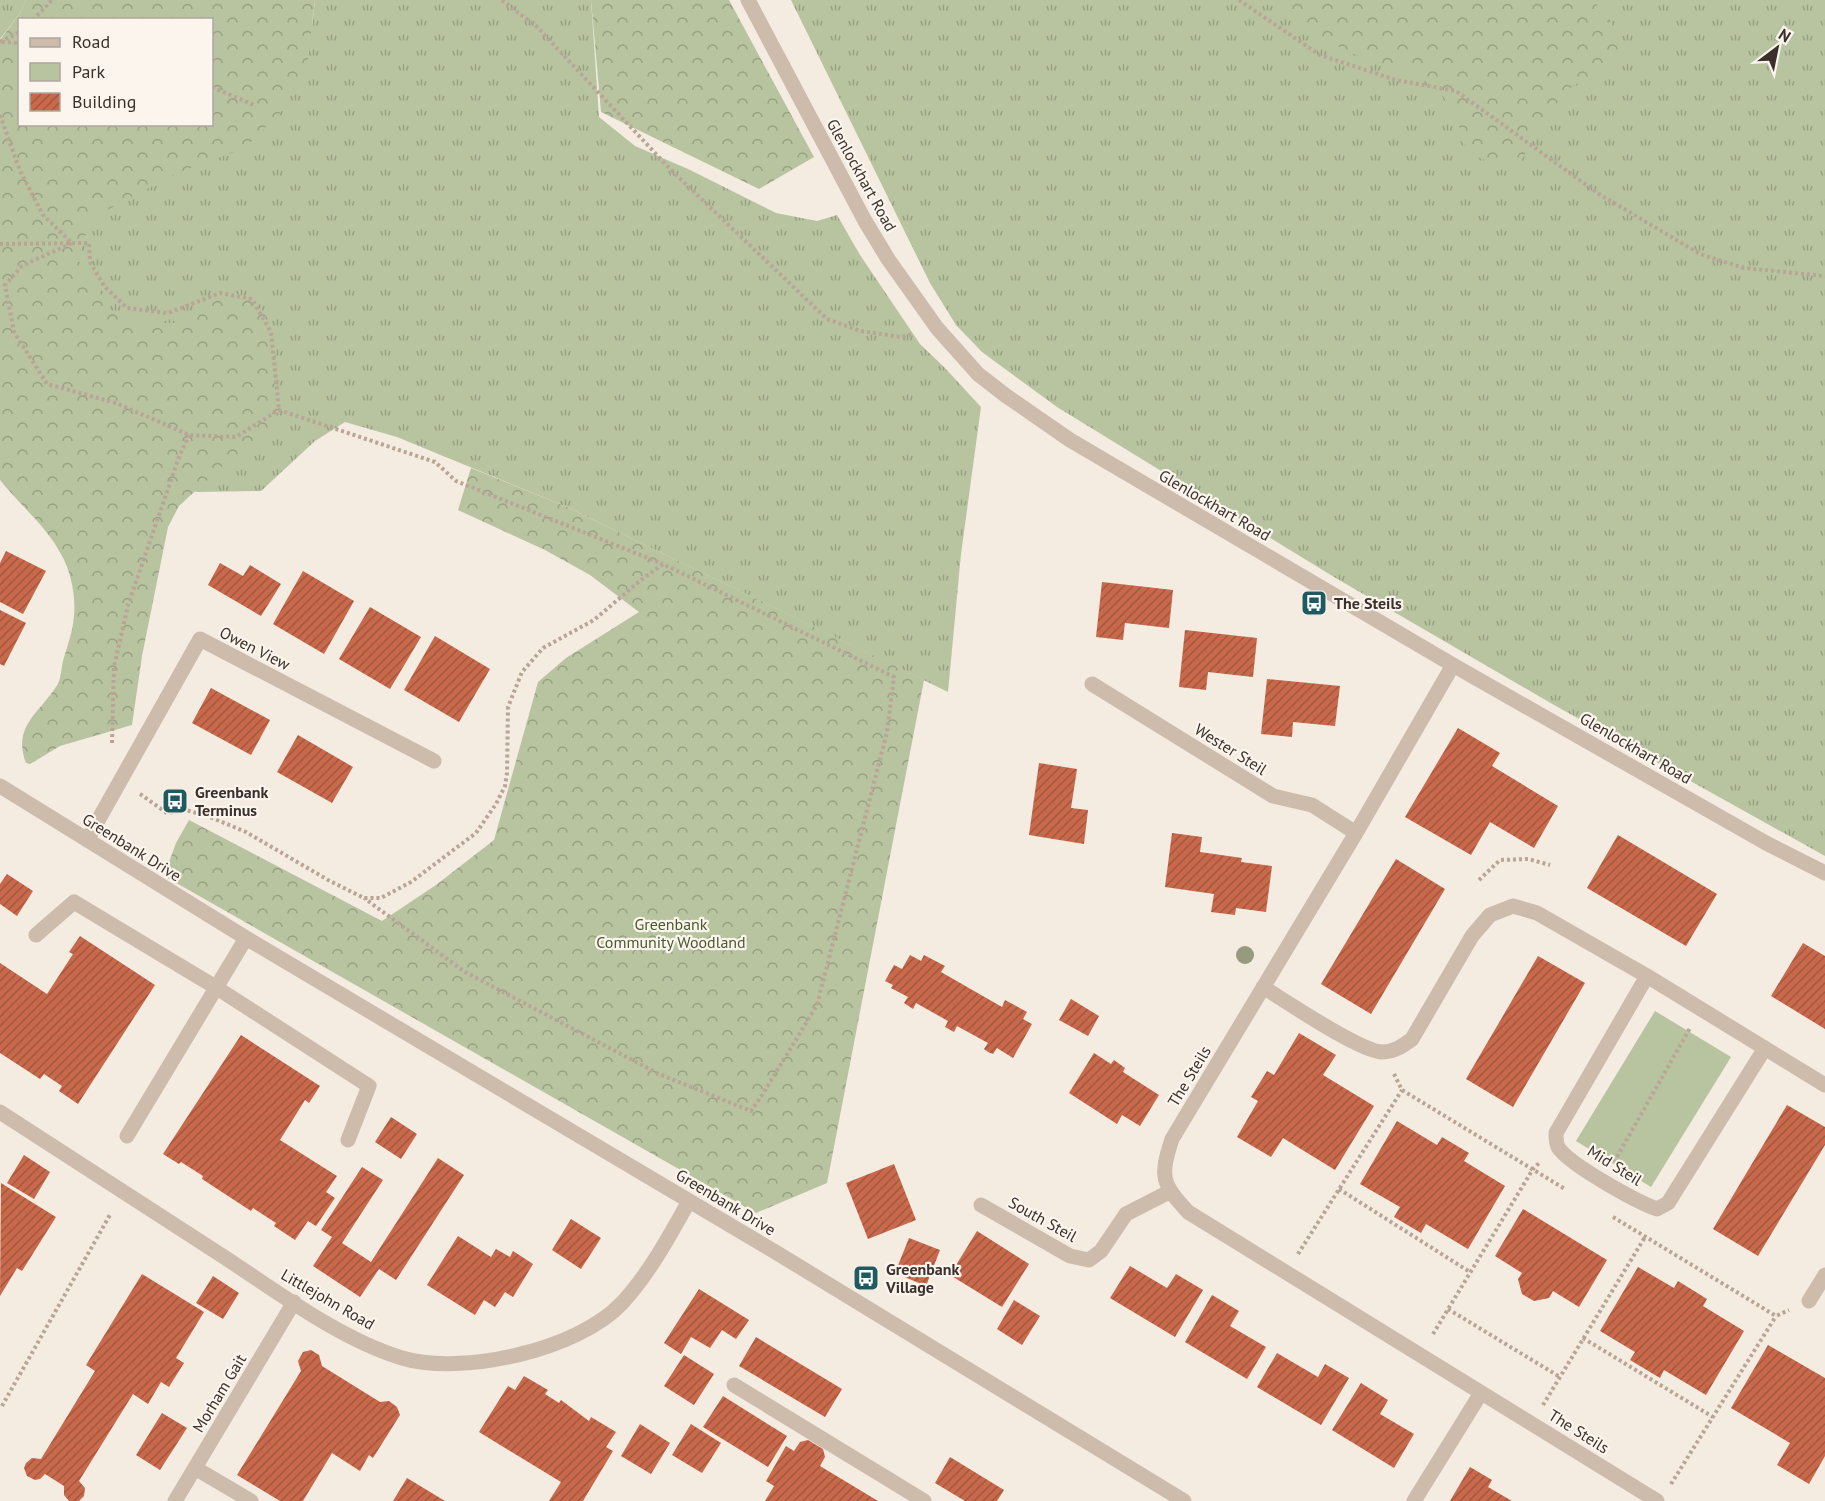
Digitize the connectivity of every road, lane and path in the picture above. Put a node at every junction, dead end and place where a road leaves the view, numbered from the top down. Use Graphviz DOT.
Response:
graph roads {
  1 [pos="52,0"];
  2 [pos="502,0"];
  3 [pos="748,0"];
  4 [pos="1239,0"];
  5 [pos="35,18"];
  6 [pos="18,33"];
  7 [pos="0,42"];
  8 [pos="18,43"];
  9 [pos="213,87"];
  10 [pos="256,106"];
  11 [pos="0,115"];
  12 [pos="72,243"];
  13 [pos="0,244"];
  14 [pos="1825,276"];
  15 [pos="937,328"];
  16 [pos="279,410"];
  17 [pos="189,435"];
  18 [pos="663,564"];
  19 [pos="1453,665"];
  20 [pos="1092,684"];
  21 [pos="434,761"];
  22 [pos="121,780"];
  23 [pos="0,786"];
  24 [pos="1356,833"];
  25 [pos="87,840"];
  26 [pos="1550,865"];
  27 [pos="1825,873"];
  28 [pos="1479,880"];
  29 [pos="364,898"];
  30 [pos="36,935"];
  31 [pos="246,938"];
  32 [pos="1647,976"];
  33 [pos="1263,987"];
  34 [pos="217,988"];
  35 [pos="1701,1009"];
  36 [pos="1765,1048"];
  37 [pos="1825,1085"];
  38 [pos="1402,1090"];
  39 [pos="0,1112"];
  40 [pos="127,1136"];
  41 [pos="348,1140"];
  42 [pos="1533,1169"];
  43 [pos="1604,1180"];
  44 [pos="1339,1189"];
  45 [pos="123,1192"];
  46 [pos="1169,1192"];
  47 [pos="689,1201"];
  48 [pos="981,1205"];
  49 [pos="1648,1230"];
  50 [pos="1286,1272"];
  51 [pos="1471,1272"];
  52 [pos="1825,1275"];
  53 [pos="1809,1301"];
  54 [pos="294,1302"];
  55 [pos="1448,1309"];
  56 [pos="1776,1316"];
  57 [pos="1583,1338"];
  58 [pos="1420,1355"];
  59 [pos="1560,1377"];
  60 [pos="734,1385"];
  61 [pos="1481,1393"];
  62 [pos="2,1406"];
  63 [pos="1713,1417"];
  64 [pos="1531,1423"];
  65 [pos="195,1468"];
  66 [pos="1661,1496"];
  67 [pos="175,1501"];
  68 [pos="251,1501"];
  69 [pos="924,1501"];
  70 [pos="1185,1501"];
  71 [pos="1414,1501"];
  1 -- 5 [label="path"];
  2 -- 15 [label="path"];
  3 -- 15 [label="street, Glenlockhart Road"];
  4 -- 14 [label="path"];
  6 -- 7 [label="path"];
  7 -- 8 [label="path"];
  9 -- 10 [label="path"];
  11 -- 12 [label="path"];
  12 -- 13 [label="path"];
  12 -- 16 [label="path"];
  12 -- 17 [label="path"];
  15 -- 19 [label="street, Glenlockhart Road"];
  16 -- 17 [label="path"];
  16 -- 18 [label="path"];
  17 -- 22 [label="path"];
  18 -- 29 [label="path"];
  18 -- 29 [label="path"];
  19 -- 24 [label="street, The Steils"];
  19 -- 27 [label="street, Glenlockhart Road"];
  20 -- 24 [label="street, Wester Steil"];
  21 -- 22 [label="street, Owen View"];
  22 -- 25 [label="street, Owen View"];
  22 -- 29 [label="path"];
  23 -- 25 [label="street, Greenbank Drive"];
  24 -- 33 [label="street, The Steils"];
  25 -- 31 [label="street, Greenbank Drive"];
  26 -- 28 [label="path"];
  30 -- 34 [label="street"];
  31 -- 34 [label="street"];
  31 -- 47 [label="street, Greenbank Drive"];
  32 -- 33 [label="street"];
  32 -- 35 [label="street"];
  32 -- 43 [label="street, Mid Steil"];
  33 -- 46 [label="street, The Steils"];
  34 -- 40 [label="street"];
  34 -- 41 [label="street"];
  35 -- 36 [label="street"];
  35 -- 43 [label="path"];
  36 -- 37 [label="street"];
  36 -- 43 [label="street, Mid Steil"];
  38 -- 44 [label="path"];
  39 -- 45 [label="street, Littlejohn Road"];
  42 -- 51 [label="path"];
  44 -- 50 [label="path"];
  44 -- 51 [label="path"];
  45 -- 54 [label="street, Littlejohn Road"];
  45 -- 62 [label="path"];
  46 -- 48 [label="street, South Steil"];
  46 -- 50 [label="street, The Steils"];
  47 -- 54 [label="street, Littlejohn Road"];
  47 -- 70 [label="street, Greenbank Drive"];
  49 -- 57 [label="path"];
  50 -- 58 [label="street, The Steils"];
  51 -- 55 [label="path"];
  52 -- 53 [label="street"];
  54 -- 65 [label="street, Morham Gait"];
  55 -- 58 [label="path"];
  55 -- 59 [label="path"];
  56 -- 63 [label="path"];
  57 -- 59 [label="path"];
  57 -- 63 [label="path"];
  58 -- 61 [label="street, The Steils"];
  59 -- 64 [label="path"];
  60 -- 69 [label="street"];
  61 -- 64 [label="street, The Steils"];
  61 -- 71 [label="street"];
  63 -- 66 [label="path"];
  64 -- 66 [label="street, The Steils"];
  65 -- 67 [label="street, Morham Gait"];
  65 -- 68 [label="street"];
}
